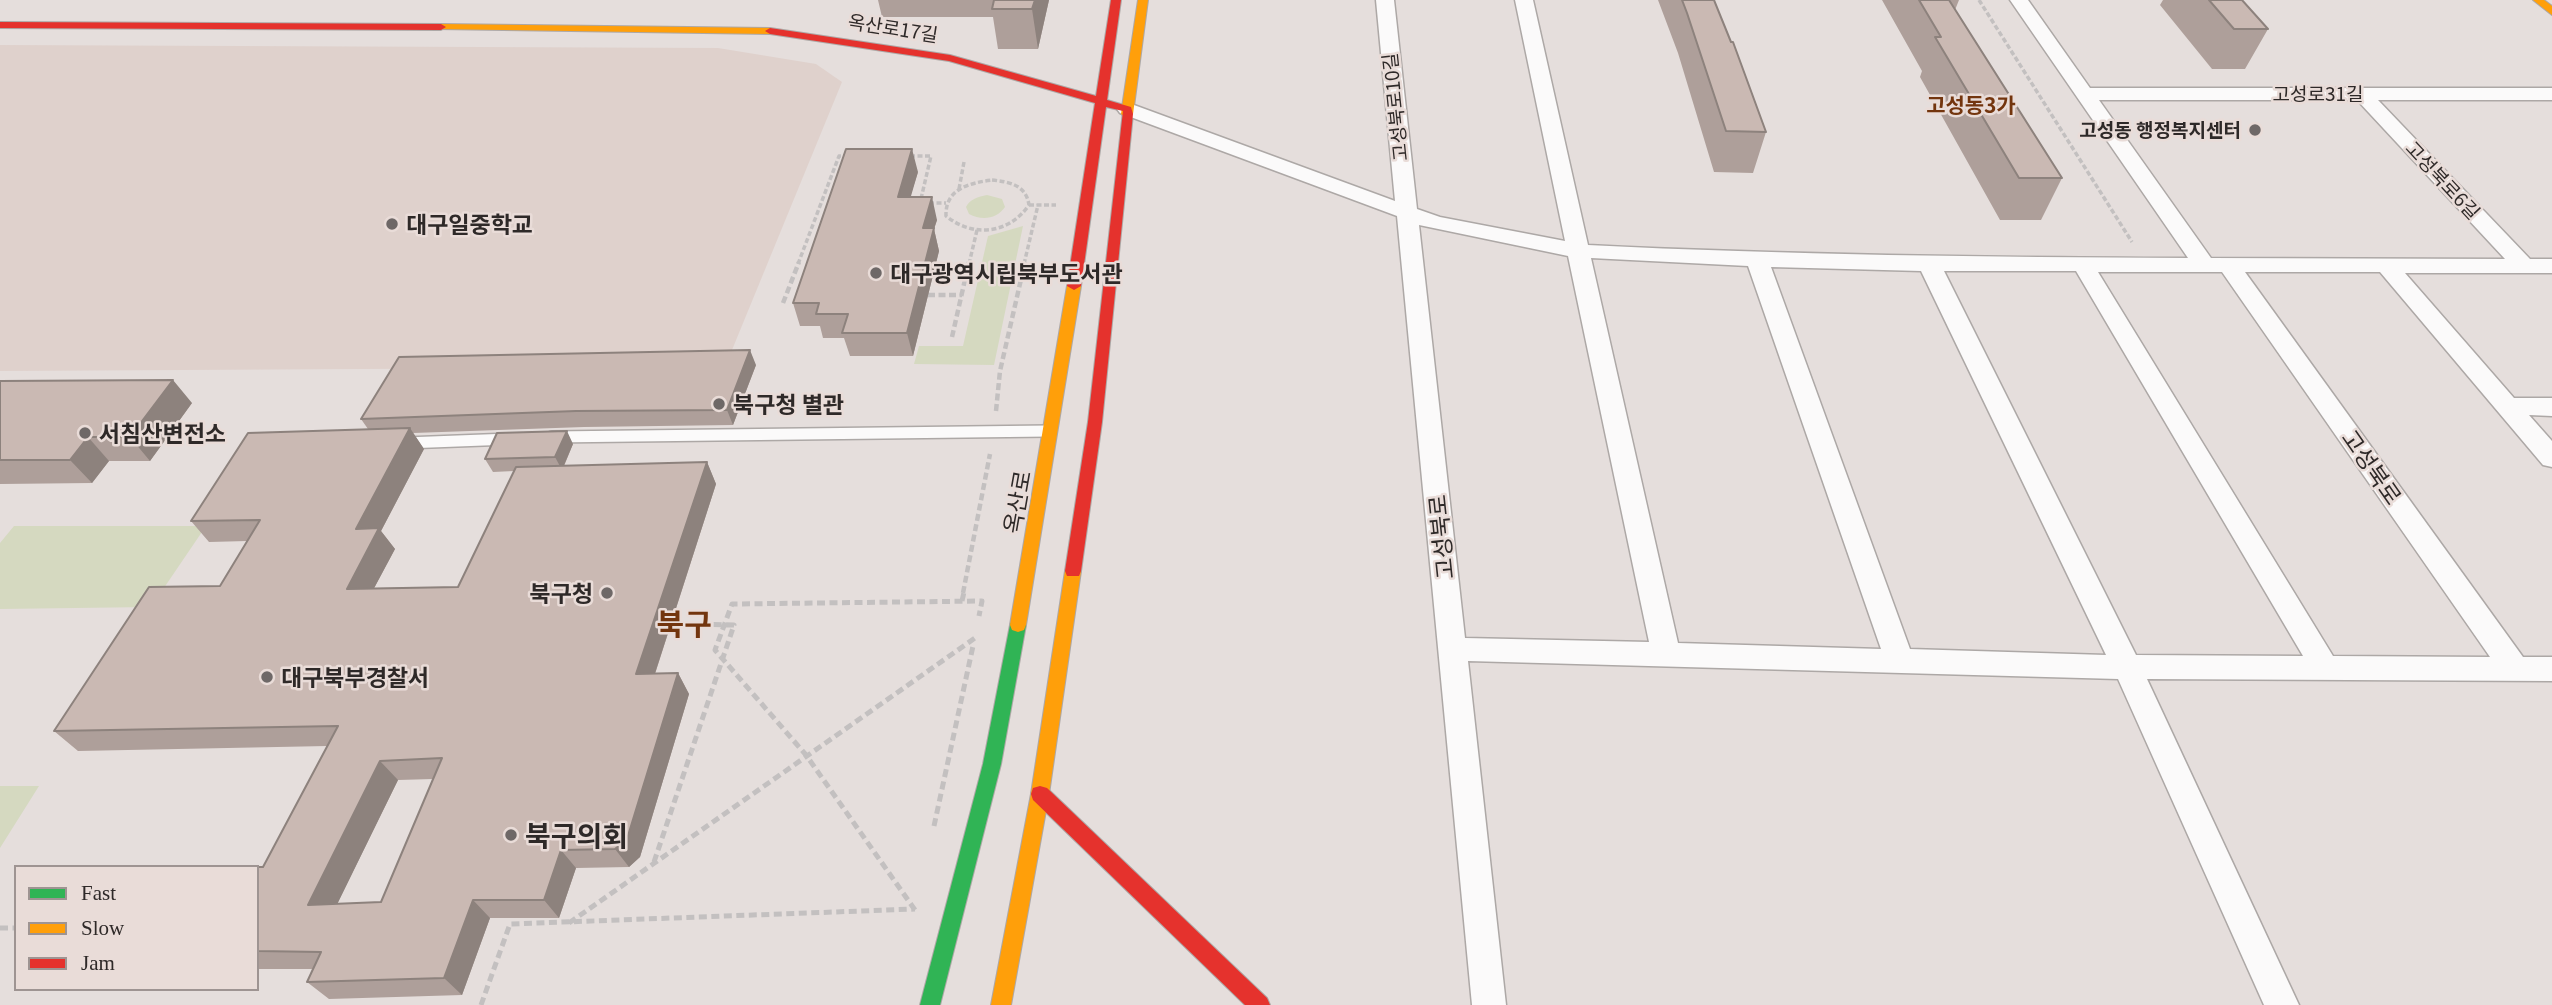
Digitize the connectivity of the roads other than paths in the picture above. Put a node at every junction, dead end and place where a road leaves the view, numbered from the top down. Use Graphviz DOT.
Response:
graph roads {
  1 [pos="1116,0"];
  2 [pos="1143,0"];
  3 [pos="1385,0"];
  4 [pos="1524,0"];
  5 [pos="2019,0"];
  6 [pos="2538,0"];
  7 [pos="263,9"];
  8 [pos="2552,12"];
  9 [pos="0,25"];
  10 [pos="245,27"];
  11 [pos="2085,94"];
  12 [pos="2362,94"];
  13 [pos="2552,94"];
  14 [pos="1102,102"];
  15 [pos="1127,109"];
  16 [pos="1405,214"];
  17 [pos="1580,251"];
  18 [pos="1757,260"];
  19 [pos="1929,264"];
  20 [pos="2083,265"];
  21 [pos="2386,265"];
  22 [pos="2217,266"];
  23 [pos="2524,266"];
  24 [pos="2552,266"];
  25 [pos="2507,406"];
  26 [pos="2552,407"];
  27 [pos="1052,431"];
  28 [pos="544,437"];
  29 [pos="517,438"];
  30 [pos="398,443"];
  31 [pos="2552,458"];
  32 [pos="1453,649"];
  33 [pos="1666,655"];
  34 [pos="1900,661"];
  35 [pos="2127,667"];
  36 [pos="2325,668"];
  37 [pos="2515,669"];
  38 [pos="2552,669"];
  39 [pos="1040,794"];
  40 [pos="930,1005"];
  41 [pos="1001,1005"];
  42 [pos="1260,1005"];
  43 [pos="1489,1005"];
  44 [pos="2282,1005"];
  1 -- 14 [label="main road, 옥산로"];
  2 -- 15 [label="main road"];
  3 -- 16 [label="street, 고성북로10길"];
  4 -- 17 [label="street"];
  5 -- 11 [label="street, 고성북로"];
  6 -- 8 [label="main road"];
  7 -- 10 [label="main road"];
  9 -- 10 [label="main road, 옥산로17길"];
  10 -- 14 [label="main road, 옥산로17길"];
  11 -- 12 [label="street, 고성로31길"];
  11 -- 22 [label="street, 고성북로"];
  12 -- 13 [label="street, 고성로31길"];
  12 -- 23 [label="street, 고성북로6길"];
  14 -- 15 [label="main road, 옥산로17길"];
  14 -- 27 [label="main road, 옥산로"];
  15 -- 16 [label="street"];
  15 -- 39 [label="main road"];
  16 -- 17 [label="street"];
  16 -- 32 [label="street, 고성북로"];
  17 -- 18 [label="street"];
  17 -- 33 [label="street"];
  18 -- 19 [label="street"];
  18 -- 34 [label="street"];
  19 -- 20 [label="street"];
  19 -- 35 [label="street"];
  20 -- 22 [label="street"];
  20 -- 36 [label="street"];
  21 -- 22 [label="street"];
  21 -- 23 [label="street"];
  21 -- 25 [label="street"];
  22 -- 37 [label="street, 고성북로"];
  23 -- 24 [label="street"];
  25 -- 26 [label="street"];
  25 -- 31 [label="street"];
  27 -- 28 [label="lane"];
  27 -- 40 [label="main road, 옥산로"];
  29 -- 30 [label="lane"];
  32 -- 33 [label="street"];
  32 -- 43 [label="street"];
  33 -- 34 [label="street"];
  34 -- 35 [label="street"];
  35 -- 36 [label="street"];
  35 -- 44 [label="street"];
  36 -- 37 [label="street"];
  37 -- 38 [label="street"];
  39 -- 41 [label="main road"];
  39 -- 42 [label="main road"];
}
